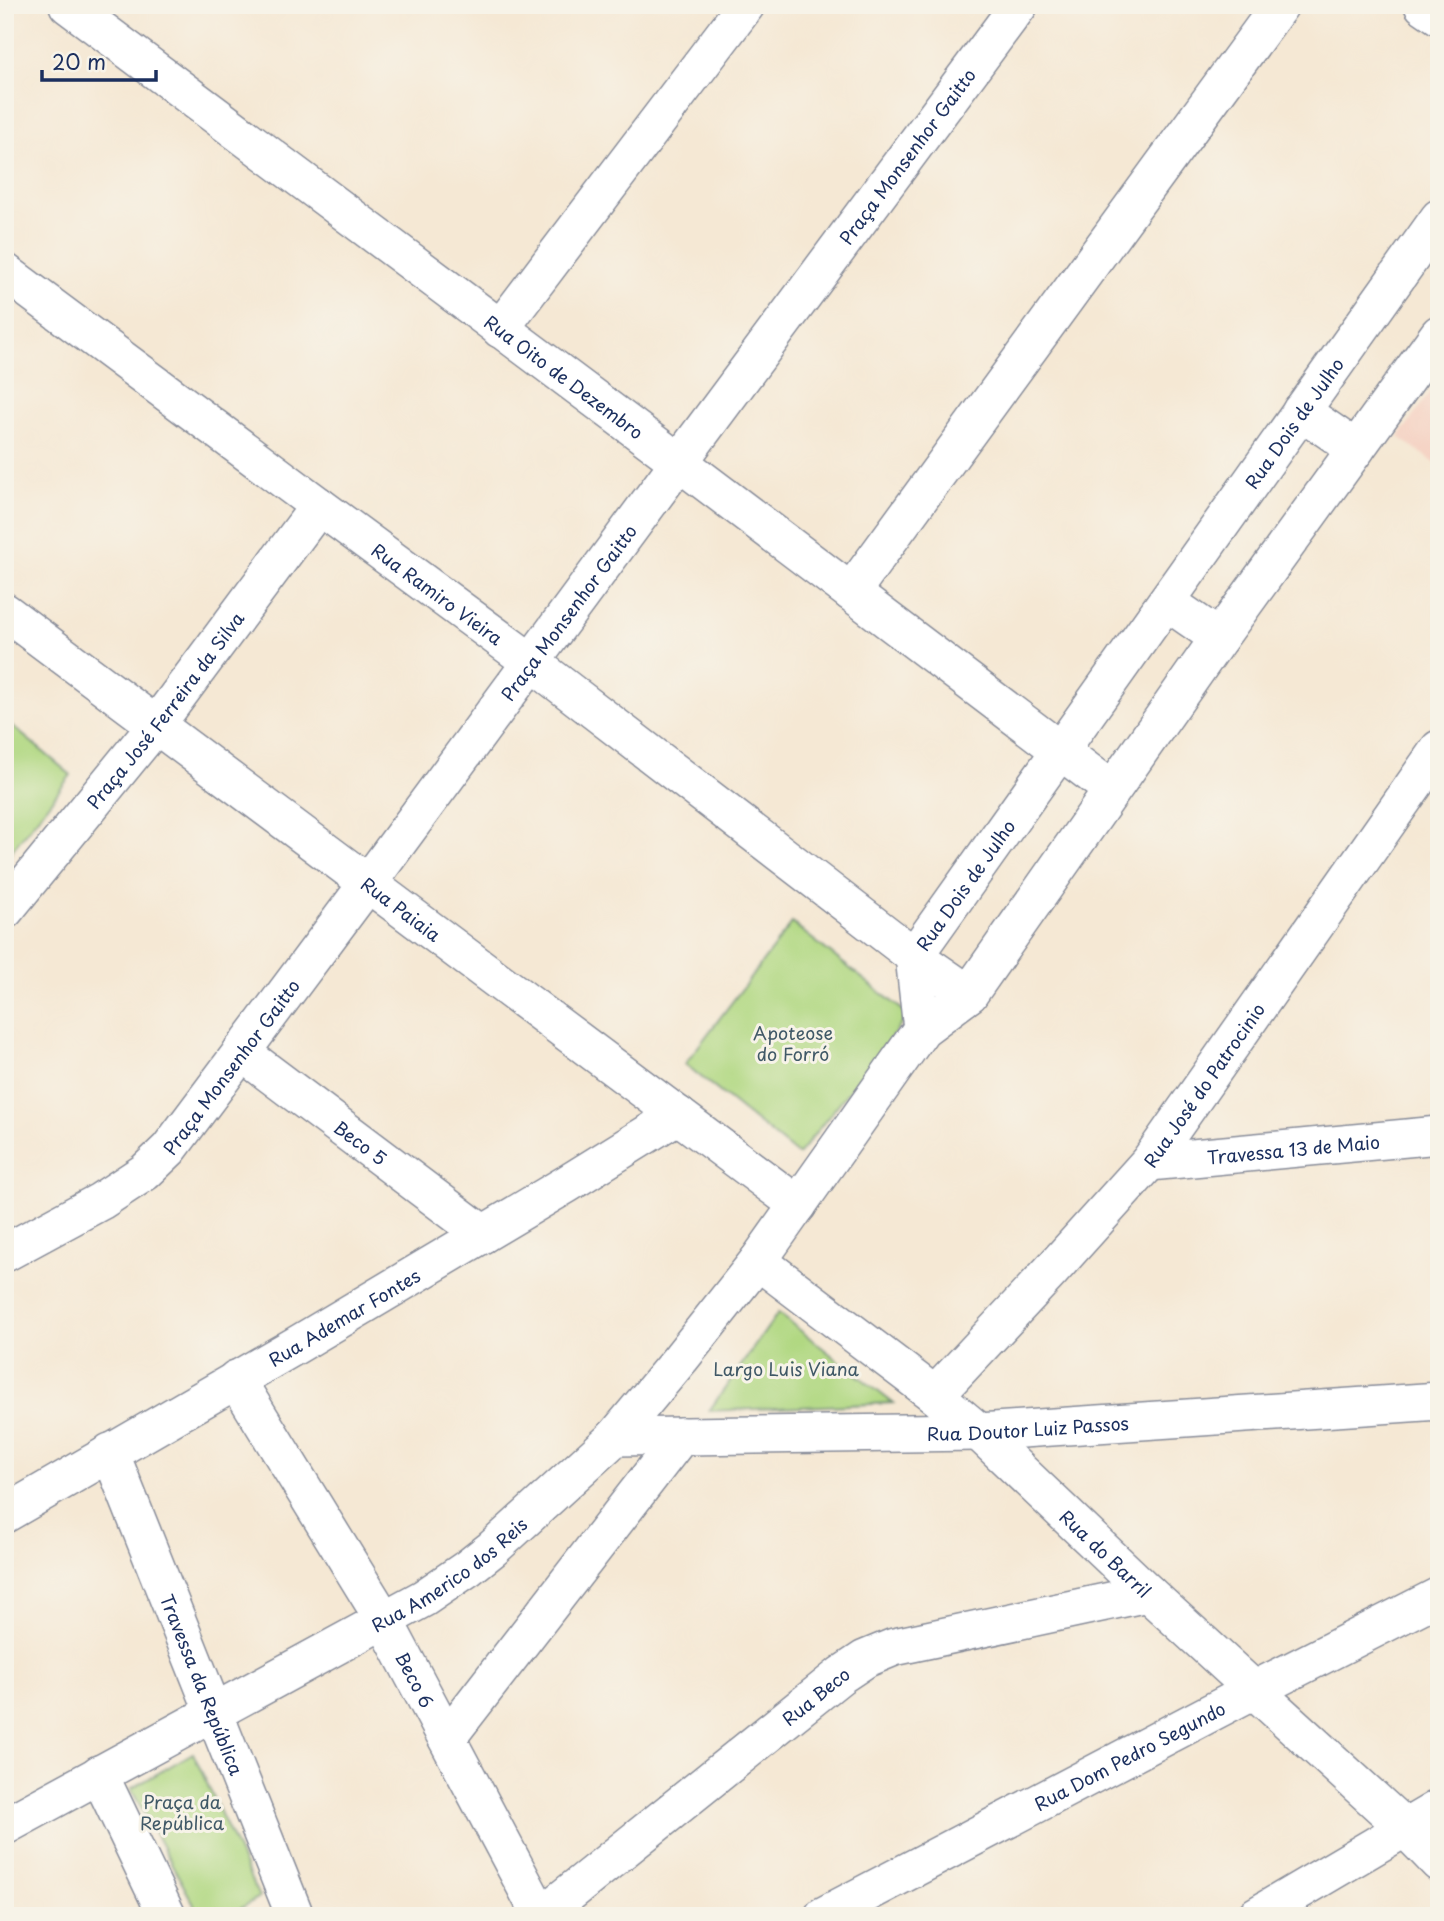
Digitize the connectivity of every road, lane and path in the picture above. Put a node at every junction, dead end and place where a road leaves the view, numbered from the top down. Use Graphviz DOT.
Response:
graph roads {
  1 [pos="68,5"];
  2 [pos="1019,5"];
  3 [pos="1280,5"];
  4 [pos="1423,5"];
  5 [pos="745,6"];
  6 [pos="1439,16"];
  7 [pos="1439,218"];
  8 [pos="5,272"];
  9 [pos="500,328"];
  10 [pos="1439,334"];
  11 [pos="1301,411"];
  12 [pos="1356,449"];
  13 [pos="678,462"];
  14 [pos="319,506"];
  15 [pos="851,592"];
  16 [pos="1167,602"];
  17 [pos="5,612"];
  18 [pos="1219,638"];
  19 [pos="531,662"];
  20 [pos="156,725"];
  21 [pos="1060,748"];
  22 [pos="1439,748"];
  23 [pos="1111,789"];
  24 [pos="368,883"];
  25 [pos="5,910"];
  26 [pos="914,956"];
  27 [pos="969,994"];
  28 [pos="922,1028"];
  29 [pos="241,1052"];
  30 [pos="678,1115"];
  31 [pos="1439,1135"];
  32 [pos="1149,1162"];
  33 [pos="797,1205"];
  34 [pos="483,1234"];
  35 [pos="5,1253"];
  36 [pos="758,1261"];
  37 [pos="236,1379"];
  38 [pos="935,1395"];
  39 [pos="1439,1401"];
  40 [pos="979,1432"];
  41 [pos="681,1436"];
  42 [pos="614,1437"];
  43 [pos="110,1452"];
  44 [pos="5,1514"];
  45 [pos="1148,1593"];
  46 [pos="1439,1596"];
  47 [pos="384,1620"];
  48 [pos="1254,1690"];
  49 [pos="215,1713"];
  50 [pos="447,1738"];
  51 [pos="99,1774"];
  52 [pos="1439,1808"];
  53 [pos="5,1826"];
  54 [pos="1404,1828"];
  55 [pos="1439,1863"];
  56 [pos="167,1916"];
  57 [pos="295,1916"];
  58 [pos="541,1916"];
  59 [pos="823,1916"];
  60 [pos="1256,1916"];
  1 -- 9 [label="street, Rua Oito de Dezembro"];
  2 -- 13 [label="street, Praça Monsenhor Gaitto"];
  3 -- 15 [label="street"];
  4 -- 6 [label="street"];
  5 -- 9 [label="street"];
  7 -- 11 [label="street, Rua Dois de Julho"];
  8 -- 14 [label="street, Rua Ramiro Vieira"];
  9 -- 13 [label="street, Rua Oito de Dezembro"];
  10 -- 12 [label="street"];
  11 -- 12 [label="street"];
  11 -- 16 [label="street, Rua Dois de Julho"];
  12 -- 18 [label="street"];
  13 -- 15 [label="street, Rua Oito de Dezembro"];
  13 -- 19 [label="street, Praça Monsenhor Gaitto"];
  14 -- 19 [label="street, Rua Ramiro Vieira"];
  14 -- 20 [label="street, Praça José Ferreira da Silva"];
  15 -- 21 [label="street, Rua Oito de Dezembro"];
  16 -- 18 [label="street"];
  16 -- 21 [label="street, Rua Dois de Julho"];
  17 -- 20 [label="street, Rua Paiaia"];
  18 -- 23 [label="street"];
  19 -- 24 [label="street, Praça Monsenhor Gaitto"];
  19 -- 26 [label="street, Rua Ramiro Vieira"];
  20 -- 24 [label="street, Rua Paiaia"];
  20 -- 25 [label="street, Praça José Ferreira da Silva"];
  21 -- 23 [label="street, Rua Oito de Dezembro"];
  21 -- 26 [label="street, Rua Dois de Julho"];
  22 -- 32 [label="street, Rua José do Patrocinio"];
  23 -- 27 [label="street"];
  24 -- 29 [label="street, Praça Monsenhor Gaitto"];
  24 -- 30 [label="street, Rua Paiaia"];
  26 -- 27 [label="street, Rua Ramiro Vieira"];
  26 -- 28 [label="street, Rua Dois de Julho"];
  27 -- 28 [label="street"];
  28 -- 33 [label="street"];
  29 -- 34 [label="street, Beco 5"];
  29 -- 35 [label="street, Praça Monsenhor Gaitto"];
  30 -- 33 [label="street, Rua Paiaia"];
  30 -- 34 [label="street, Rua Ademar Fontes"];
  31 -- 32 [label="street, Travessa 13 de Maio"];
  32 -- 38 [label="street, Rua José do Patrocinio"];
  33 -- 36 [label="street, Rua Americo dos Reis"];
  34 -- 37 [label="street, Rua Ademar Fontes"];
  36 -- 38 [label="street, Rua do Barril"];
  36 -- 42 [label="street, Rua Americo dos Reis"];
  37 -- 43 [label="street, Rua Ademar Fontes"];
  37 -- 47 [label="street, Beco 6"];
  38 -- 40 [label="street, Rua do Barril"];
  39 -- 40 [label="street, Rua Doutor Luiz Passos"];
  40 -- 41 [label="street, Rua Doutor Luiz Passos"];
  40 -- 45 [label="street, Rua do Barril"];
  41 -- 42 [label="street, Rua Doutor Luiz Passos"];
  41 -- 50 [label="street"];
  42 -- 47 [label="street, Rua Americo dos Reis"];
  43 -- 44 [label="street, Rua Ademar Fontes"];
  43 -- 49 [label="street, Travessa da República"];
  45 -- 48 [label="street, Rua do Barril"];
  45 -- 58 [label="street, Rua Beco"];
  46 -- 48 [label="street, Rua Dom Pedro Segundo"];
  47 -- 49 [label="street, Rua Americo dos Reis"];
  47 -- 50 [label="street, Beco 6"];
  48 -- 54 [label="street, Rua do Barril"];
  48 -- 59 [label="street, Rua Dom Pedro Segundo"];
  49 -- 51 [label="street, Rua Americo dos Reis"];
  49 -- 57 [label="street, Travessa da República"];
  50 -- 58 [label="street, Beco 6"];
  51 -- 53 [label="street, Rua Americo dos Reis"];
  51 -- 56 [label="street"];
  52 -- 54 [label="street"];
  54 -- 55 [label="street, Rua do Barril"];
  54 -- 60 [label="street"];
}
